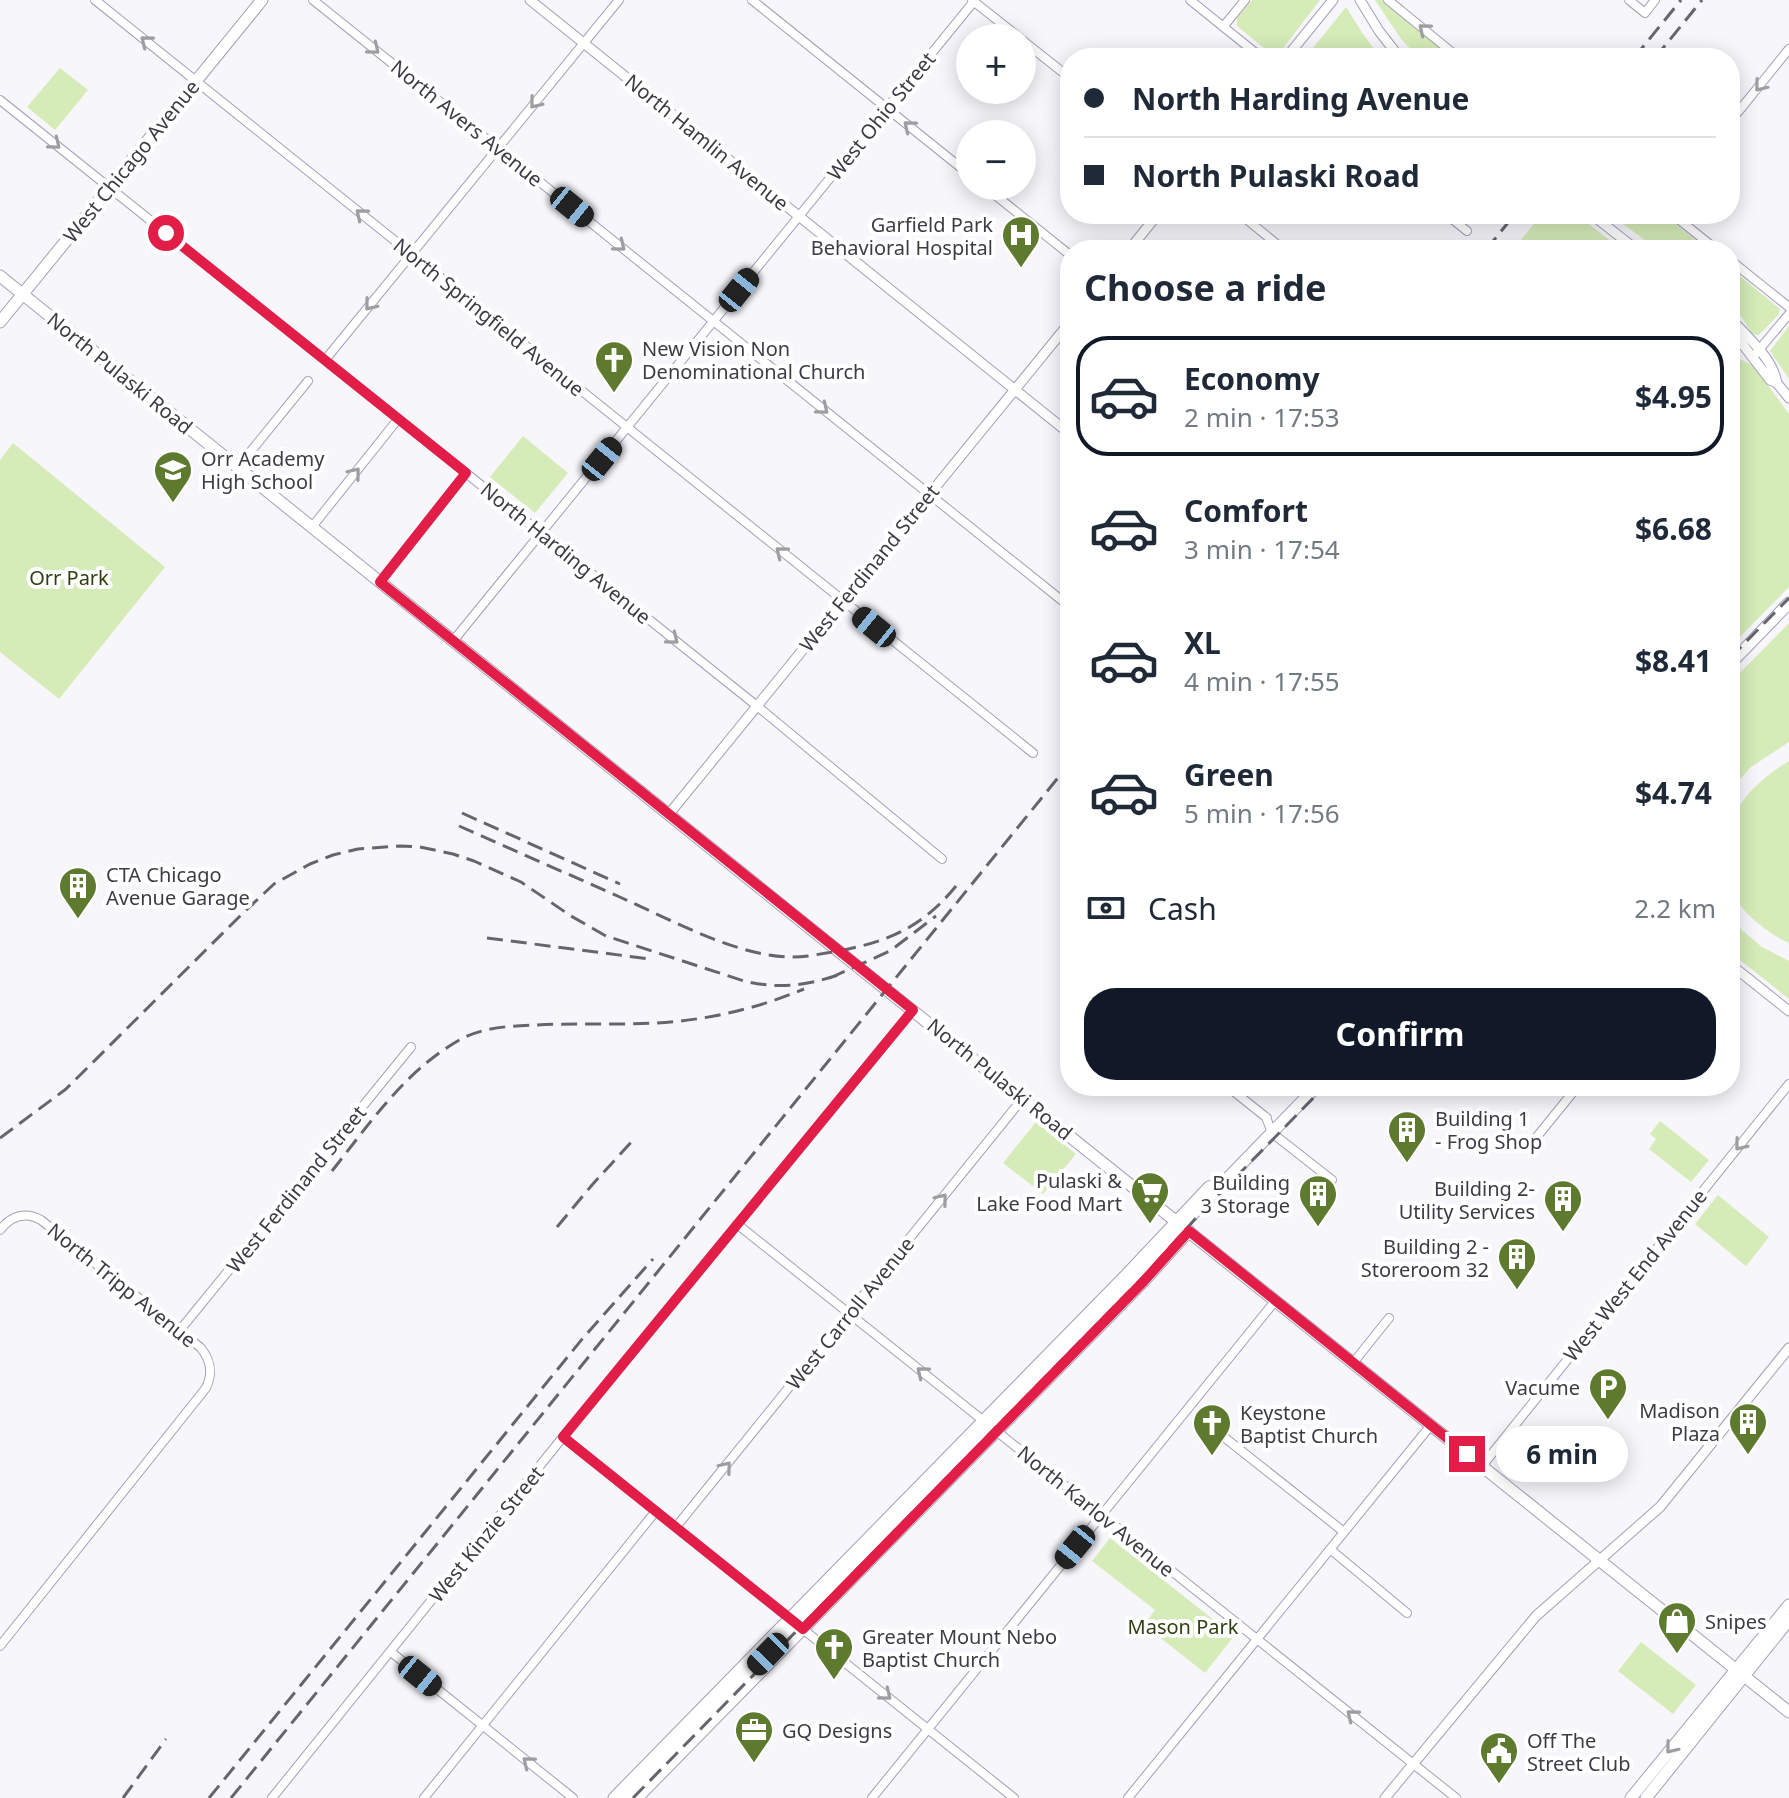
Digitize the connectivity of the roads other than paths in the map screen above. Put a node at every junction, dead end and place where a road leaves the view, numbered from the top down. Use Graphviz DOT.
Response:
graph roads {
  1 [pos="95,0"];
  2 [pos="262,0"];
  3 [pos="313,0"];
  4 [pos="530,0"];
  5 [pos="619,0"];
  6 [pos="752,0"];
  7 [pos="974,0"];
  8 [pos="1190,0"];
  9 [pos="1245,0"];
  10 [pos="1333,0"];
  11 [pos="1360,0"];
  12 [pos="1388,0"];
  13 [pos="1629,0"];
  14 [pos="1655,0"];
  15 [pos="1003,24"];
  16 [pos="1223,27"];
  17 [pos="584,43"];
  18 [pos="1249,48"];
  19 [pos="1294,48"];
  20 [pos="1392,48"];
  21 [pos="1447,48"];
  22 [pos="1789,49"];
  23 [pos="1036,51"];
  24 [pos="1060,70"];
  25 [pos="196,81"];
  26 [pos="0,100"];
  27 [pos="887,108"];
  28 [pos="1740,110"];
  29 [pos="498,148"];
  30 [pos="956,164"];
  31 [pos="109,187"];
  32 [pos="1001,200"];
  33 [pos="799,216"];
  34 [pos="1150,224"];
  35 [pos="1252,224"];
  36 [pos="1458,224"];
  37 [pos="1604,224"];
  38 [pos="1684,224"];
  39 [pos="1467,231"];
  40 [pos="1137,240"];
  41 [pos="1272,240"];
  42 [pos="1624,240"];
  43 [pos="1704,240"];
  44 [pos="1060,247"];
  45 [pos="411,254"];
  46 [pos="1740,268"];
  47 [pos="0,276"];
  48 [pos="23,294"];
  49 [pos="1789,307"];
  50 [pos="1789,314"];
  51 [pos="714,321"];
  52 [pos="0,322"];
  53 [pos="1740,330"];
  54 [pos="1060,334"];
  55 [pos="1756,354"];
  56 [pos="325,360"];
  57 [pos="308,381"];
  58 [pos="1015,390"];
  59 [pos="1789,398"];
  60 [pos="398,419"];
  61 [pos="1060,426"];
  62 [pos="627,428"];
  63 [pos="238,467"];
  64 [pos="466,473"];
  65 [pos="930,494"];
  66 [pos="312,527"];
  67 [pos="541,533"];
  68 [pos="380,582"];
  69 [pos="1060,599"];
  70 [pos="842,601"];
  71 [pos="1789,603"];
  72 [pos="453,641"];
  73 [pos="1740,654"];
  74 [pos="757,706"];
  75 [pos="1033,753"];
  76 [pos="669,814"];
  77 [pos="942,859"];
  78 [pos="1740,972"];
  79 [pos="913,1010"];
  80 [pos="1789,1011"];
  81 [pos="411,1047"];
  82 [pos="1789,1084"];
  83 [pos="1240,1096"];
  84 [pos="1307,1096"];
  85 [pos="1570,1096"];
  86 [pos="1023,1098"];
  87 [pos="1275,1130"];
  88 [pos="1535,1139"];
  89 [pos="1332,1180"];
  90 [pos="737,1224"];
  91 [pos="1182,1226"];
  92 [pos="0,1230"];
  93 [pos="1276,1300"];
  94 [pos="850,1314"];
  95 [pos="1389,1318"];
  96 [pos="180,1330"];
  97 [pos="1789,1348"];
  98 [pos="1353,1363"];
  99 [pos="1431,1425"];
  100 [pos="990,1426"];
  101 [pos="1215,1430"];
  102 [pos="563,1437"];
  103 [pos="1482,1466"];
  104 [pos="656,1511"];
  105 [pos="1101,1515"];
  106 [pos="676,1527"];
  107 [pos="1344,1532"];
  108 [pos="1330,1549"];
  109 [pos="1599,1561"];
  110 [pos="1789,1605"];
  111 [pos="1407,1613"];
  112 [pos="1789,1620"];
  113 [pos="797,1624"];
  114 [pos="1257,1639"];
  115 [pos="0,1646"];
  116 [pos="391,1652"];
  117 [pos="1740,1673"];
  118 [pos="1789,1712"];
  119 [pos="482,1725"];
  120 [pos="928,1729"];
  121 [pos="1413,1764"];
  122 [pos="272,1798"];
  123 [pos="424,1798"];
  124 [pos="573,1798"];
  125 [pos="614,1798"];
  126 [pos="626,1798"];
  127 [pos="637,1798"];
  128 [pos="872,1798"];
  129 [pos="1014,1798"];
  130 [pos="1128,1798"];
  131 [pos="1385,1798"];
  132 [pos="1456,1798"];
  133 [pos="1631,1798"];
  134 [pos="1646,1798"];
  25 -- 1 [label="street, North Springfield Avenue, one-way"];
  2 -- 25 [label="main road, West Chicago Avenue"];
  3 -- 29 [label="street, North Avers Avenue, one-way"];
  4 -- 17 [label="street, North Hamlin Avenue"];
  5 -- 17 [label="street"];
  6 -- 27 [label="street"];
  7 -- 15 [label="street"];
  7 -- 27 [label="street, West Ohio Street"];
  8 -- 16 [label="street"];
  9 -- 16 [label="street"];
  10 -- 19 [label="street"];
  11 -- 20 [label="street"];
  21 -- 12 [label="street, one-way"];
  13 -- 14 [label="street"];
  16 -- 18 [label="street"];
  17 -- 29 [label="street, one-way"];
  17 -- 33 [label="street, North Hamlin Avenue"];
  22 -- 28 [label="street, one-way"];
  23 -- 24 [label="street"];
  25 -- 31 [label="main road, West Chicago Avenue"];
  45 -- 25 [label="street, North Springfield Avenue, one-way"];
  26 -- 31 [label="street, North Harding Avenue, one-way"];
  30 -- 27 [label="street, one-way"];
  27 -- 33 [label="street, West Ohio Street"];
  29 -- 45 [label="street"];
  29 -- 51 [label="street, North Avers Avenue, one-way"];
  31 -- 48 [label="main road, West Chicago Avenue"];
  31 -- 56 [label="street, North Harding Avenue"];
  32 -- 44 [label="street"];
  33 -- 51 [label="street, West Ohio Street"];
  33 -- 58 [label="street, North Hamlin Avenue"];
  34 -- 40 [label="street"];
  35 -- 41 [label="street"];
  36 -- 39 [label="street"];
  37 -- 42 [label="street"];
  38 -- 43 [label="street"];
  45 -- 56 [label="street, one-way"];
  45 -- 62 [label="street, North Springfield Avenue"];
  46 -- 49 [label="street"];
  47 -- 48 [label="main road, North Pulaski Road"];
  48 -- 52 [label="main road, West Chicago Avenue"];
  48 -- 63 [label="main road, North Pulaski Road"];
  50 -- 55 [label="street"];
  51 -- 62 [label="street, West Ohio Street"];
  51 -- 65 [label="street, North Avers Avenue, one-way"];
  53 -- 55 [label="street"];
  54 -- 58 [label="street, West Ferdinand Street"];
  55 -- 59 [label="street"];
  56 -- 60 [label="street, North Harding Avenue"];
  57 -- 63 [label="street"];
  58 -- 61 [label="street, North Hamlin Avenue"];
  58 -- 65 [label="street, West Ferdinand Street"];
  60 -- 64 [label="street, North Harding Avenue"];
  66 -- 60 [label="street, one-way"];
  62 -- 67 [label="street, West Ohio Street"];
  70 -- 62 [label="street, North Springfield Avenue, one-way"];
  63 -- 66 [label="main road, North Pulaski Road"];
  64 -- 67 [label="street, North Harding Avenue"];
  64 -- 68 [label="street"];
  65 -- 69 [label="street, North Avers Avenue"];
  65 -- 70 [label="street, West Ferdinand Street"];
  66 -- 68 [label="main road, North Pulaski Road"];
  67 -- 72 [label="street, West Ohio Street"];
  67 -- 74 [label="street, North Harding Avenue, one-way"];
  68 -- 72 [label="main road, North Pulaski Road"];
  70 -- 74 [label="street, West Ferdinand Street"];
  70 -- 75 [label="street, North Springfield Avenue"];
  71 -- 73 [label="main road"];
  72 -- 76 [label="main road, North Pulaski Road"];
  74 -- 76 [label="street, West Ferdinand Street"];
  74 -- 77 [label="street, North Harding Avenue"];
  76 -- 79 [label="main road, North Pulaski Road"];
  78 -- 80 [label="street"];
  79 -- 86 [label="main road, North Pulaski Road"];
  79 -- 90 [label="street, West Kinzie Street"];
  81 -- 96 [label="street, West Ferdinand Street"];
  82 -- 103 [label="street, West West End Avenue, one-way"];
  83 -- 87 [label="street"];
  84 -- 87 [label="main road"];
  85 -- 88 [label="street"];
  86 -- 91 [label="main road, North Pulaski Road"];
  94 -- 86 [label="street, West Carroll Avenue, one-way"];
  87 -- 89 [label="street"];
  87 -- 91 [label="main road"];
  90 -- 94 [label="street, North Karlov Avenue"];
  90 -- 102 [label="street, West Kinzie Street"];
  91 -- 93 [label="main road, North Pulaski Road"];
  91 -- 100 [label="main road"];
  92 -- 96 [label="street, North Tripp Avenue"];
  93 -- 98 [label="main road, North Pulaski Road"];
  93 -- 105 [label="street"];
  100 -- 94 [label="street, North Karlov Avenue, one-way"];
  106 -- 94 [label="street, West Carroll Avenue, one-way"];
  95 -- 98 [label="street"];
  96 -- 115 [label="street, North Tripp Avenue"];
  97 -- 109 [label="street"];
  98 -- 99 [label="main road, North Pulaski Road"];
  99 -- 103 [label="main road, North Pulaski Road"];
  99 -- 107 [label="street"];
  100 -- 105 [label="street, North Karlov Avenue"];
  100 -- 113 [label="main road"];
  101 -- 107 [label="street"];
  102 -- 104 [label="street"];
  102 -- 116 [label="street, West Kinzie Street"];
  103 -- 109 [label="main road, North Pulaski Road"];
  104 -- 106 [label="street"];
  104 -- 119 [label="street"];
  105 -- 114 [label="street, North Karlov Avenue"];
  105 -- 120 [label="street"];
  106 -- 113 [label="street"];
  107 -- 108 [label="street"];
  108 -- 111 [label="street"];
  108 -- 114 [label="street"];
  109 -- 117 [label="main road, North Pulaski Road"];
  109 -- 121 [label="street"];
  110 -- 117 [label="main road"];
  112 -- 117 [label="main road"];
  113 -- 120 [label="street, one-way"];
  113 -- 125 [label="main road"];
  113 -- 126 [label="main road"];
  113 -- 127 [label="main road"];
  121 -- 114 [label="street, North Karlov Avenue, one-way"];
  114 -- 130 [label="street"];
  116 -- 119 [label="street"];
  116 -- 122 [label="street, West Kinzie Street"];
  117 -- 118 [label="main road, North Pulaski Road"];
  117 -- 133 [label="main road, one-way"];
  117 -- 134 [label="main road"];
  119 -- 123 [label="street"];
  124 -- 119 [label="street, one-way"];
  120 -- 128 [label="street"];
  120 -- 129 [label="street"];
  121 -- 131 [label="street"];
  121 -- 132 [label="street, North Karlov Avenue"];
}
